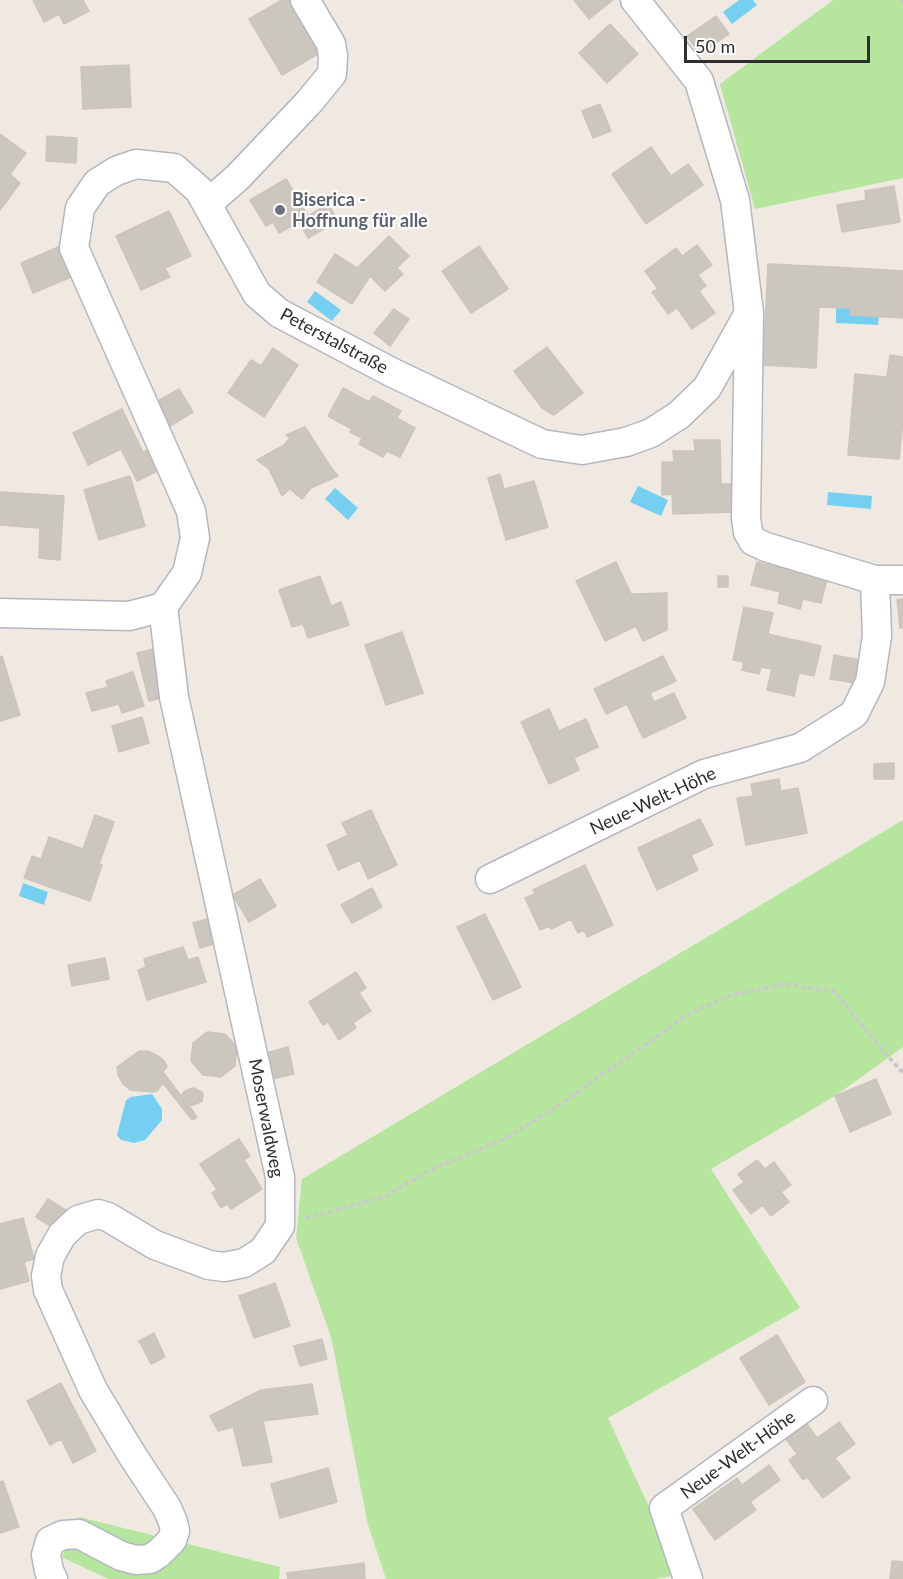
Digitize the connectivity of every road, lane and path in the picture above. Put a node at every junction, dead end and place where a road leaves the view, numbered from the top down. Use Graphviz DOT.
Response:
graph roads {
  1 [pos="305,0"];
  2 [pos="635,0"];
  3 [pos="902,0"];
  4 [pos="903,4"];
  5 [pos="207,204"];
  6 [pos="749,313"];
  7 [pos="875,580"];
  8 [pos="903,580"];
  9 [pos="163,607"];
  10 [pos="0,613"];
  11 [pos="490,879"];
  12 [pos="903,1073"];
  13 [pos="280,1226"];
  14 [pos="813,1401"];
  15 [pos="53,1579"];
  16 [pos="688,1579"];
  1 -- 5 [label="street"];
  2 -- 6 [label="street"];
  3 -- 4 [label="path"];
  5 -- 6 [label="street, Peterstalstraße"];
  5 -- 9 [label="street, Peterstalstraße"];
  6 -- 7 [label="street"];
  7 -- 8 [label="street"];
  7 -- 11 [label="street, Neue-Welt-Höhe"];
  9 -- 10 [label="street"];
  9 -- 13 [label="street, Moserwaldweg"];
  12 -- 13 [label="path"];
  13 -- 15 [label="street"];
  14 -- 16 [label="street, Neue-Welt-Höhe"];
}
